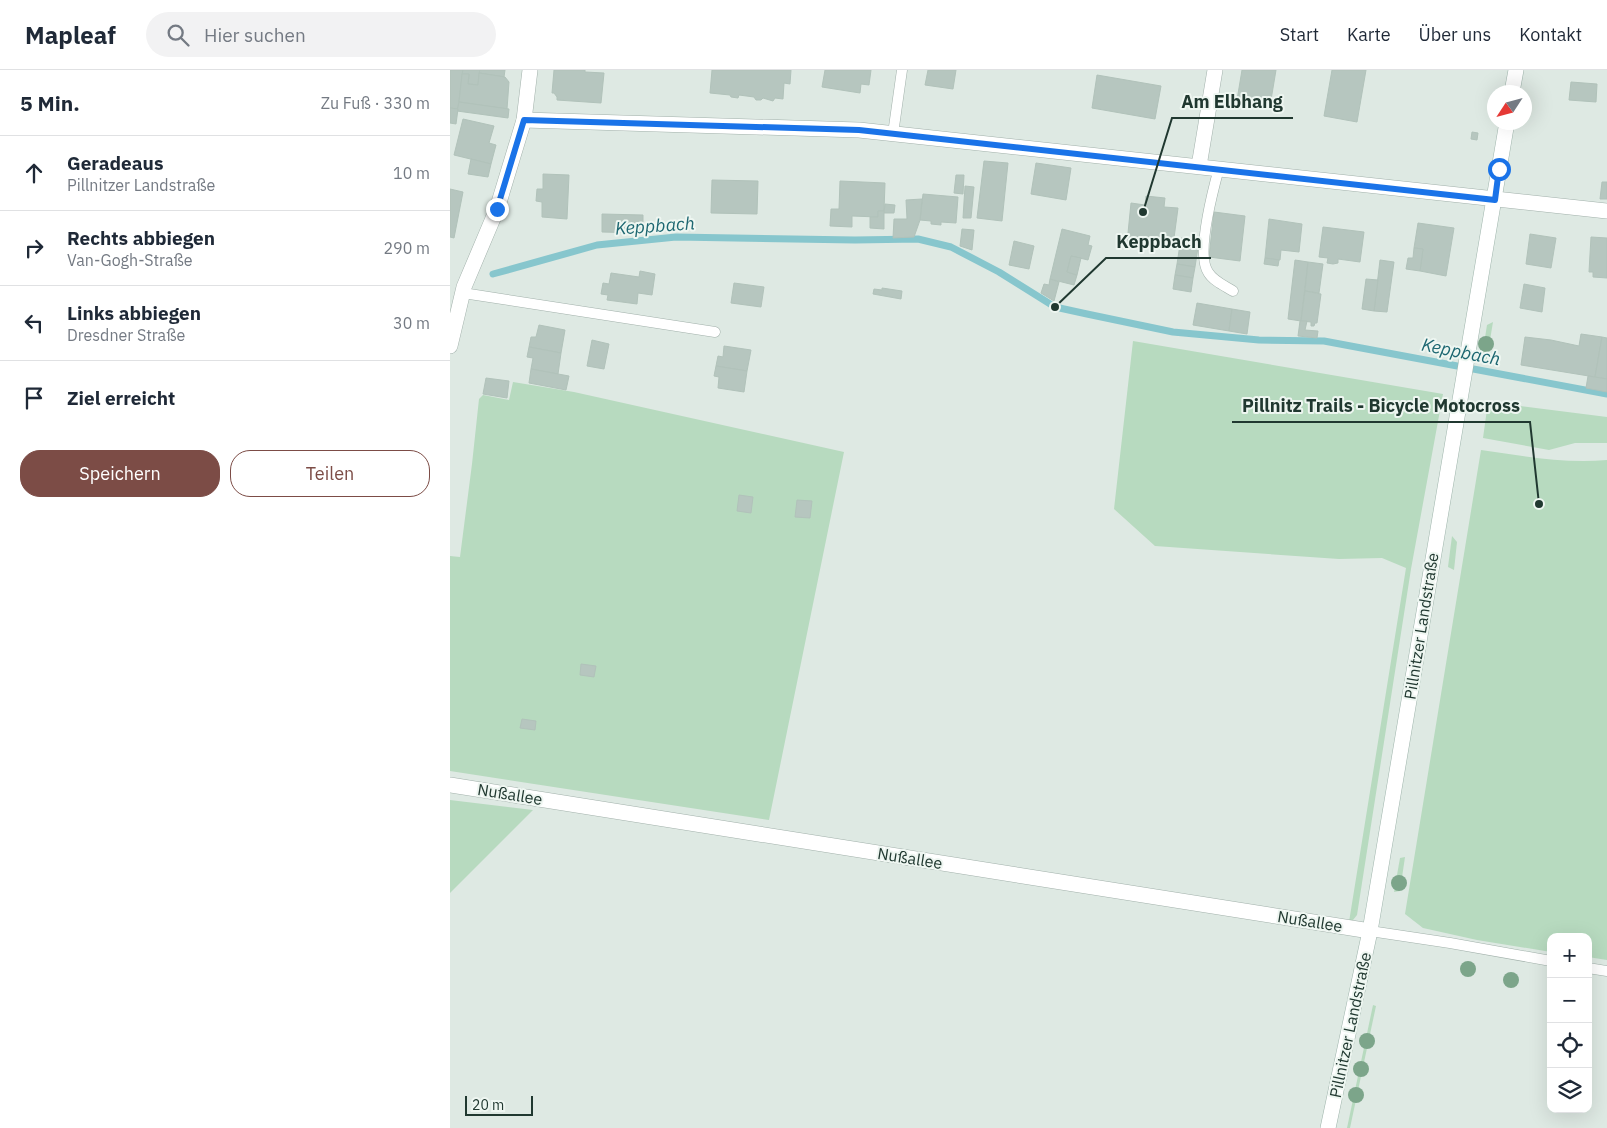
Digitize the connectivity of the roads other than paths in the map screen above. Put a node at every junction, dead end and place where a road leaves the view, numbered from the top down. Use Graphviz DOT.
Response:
graph roads {
  1 [pos="530,70"];
  2 [pos="902,70"];
  3 [pos="1215,70"];
  4 [pos="1516,70"];
  5 [pos="1513,85"];
  6 [pos="524,120"];
  7 [pos="1506,130"];
  8 [pos="893,134"];
  9 [pos="1199,166"];
  10 [pos="1219,168"];
  11 [pos="1495,200"];
  12 [pos="1607,211"];
  13 [pos="459,288"];
  14 [pos="1233,291"];
  15 [pos="715,332"];
  16 [pos="450,346"];
  17 [pos="450,785"];
  18 [pos="1370,931"];
  19 [pos="1547,960"];
  20 [pos="1592,969"];
  21 [pos="1607,972"];
  22 [pos="1328,1128"];
  1 -- 6 [label="street"];
  2 -- 8 [label="lane"];
  3 -- 9 [label="street"];
  4 -- 5 [label="street"];
  6 -- 8 [label="street"];
  6 -- 13 [label="street"];
  7 -- 11 [label="street, Pillnitzer Landstraße"];
  8 -- 9 [label="street"];
  9 -- 10 [label="street"];
  10 -- 11 [label="street"];
  10 -- 14 [label="lane"];
  11 -- 12 [label="street"];
  11 -- 18 [label="street, Pillnitzer Landstraße"];
  13 -- 15 [label="lane"];
  13 -- 16 [label="street"];
  17 -- 18 [label="street, Nußallee"];
  18 -- 19 [label="lane"];
  18 -- 22 [label="street, Pillnitzer Landstraße"];
  20 -- 21 [label="lane"];
}
